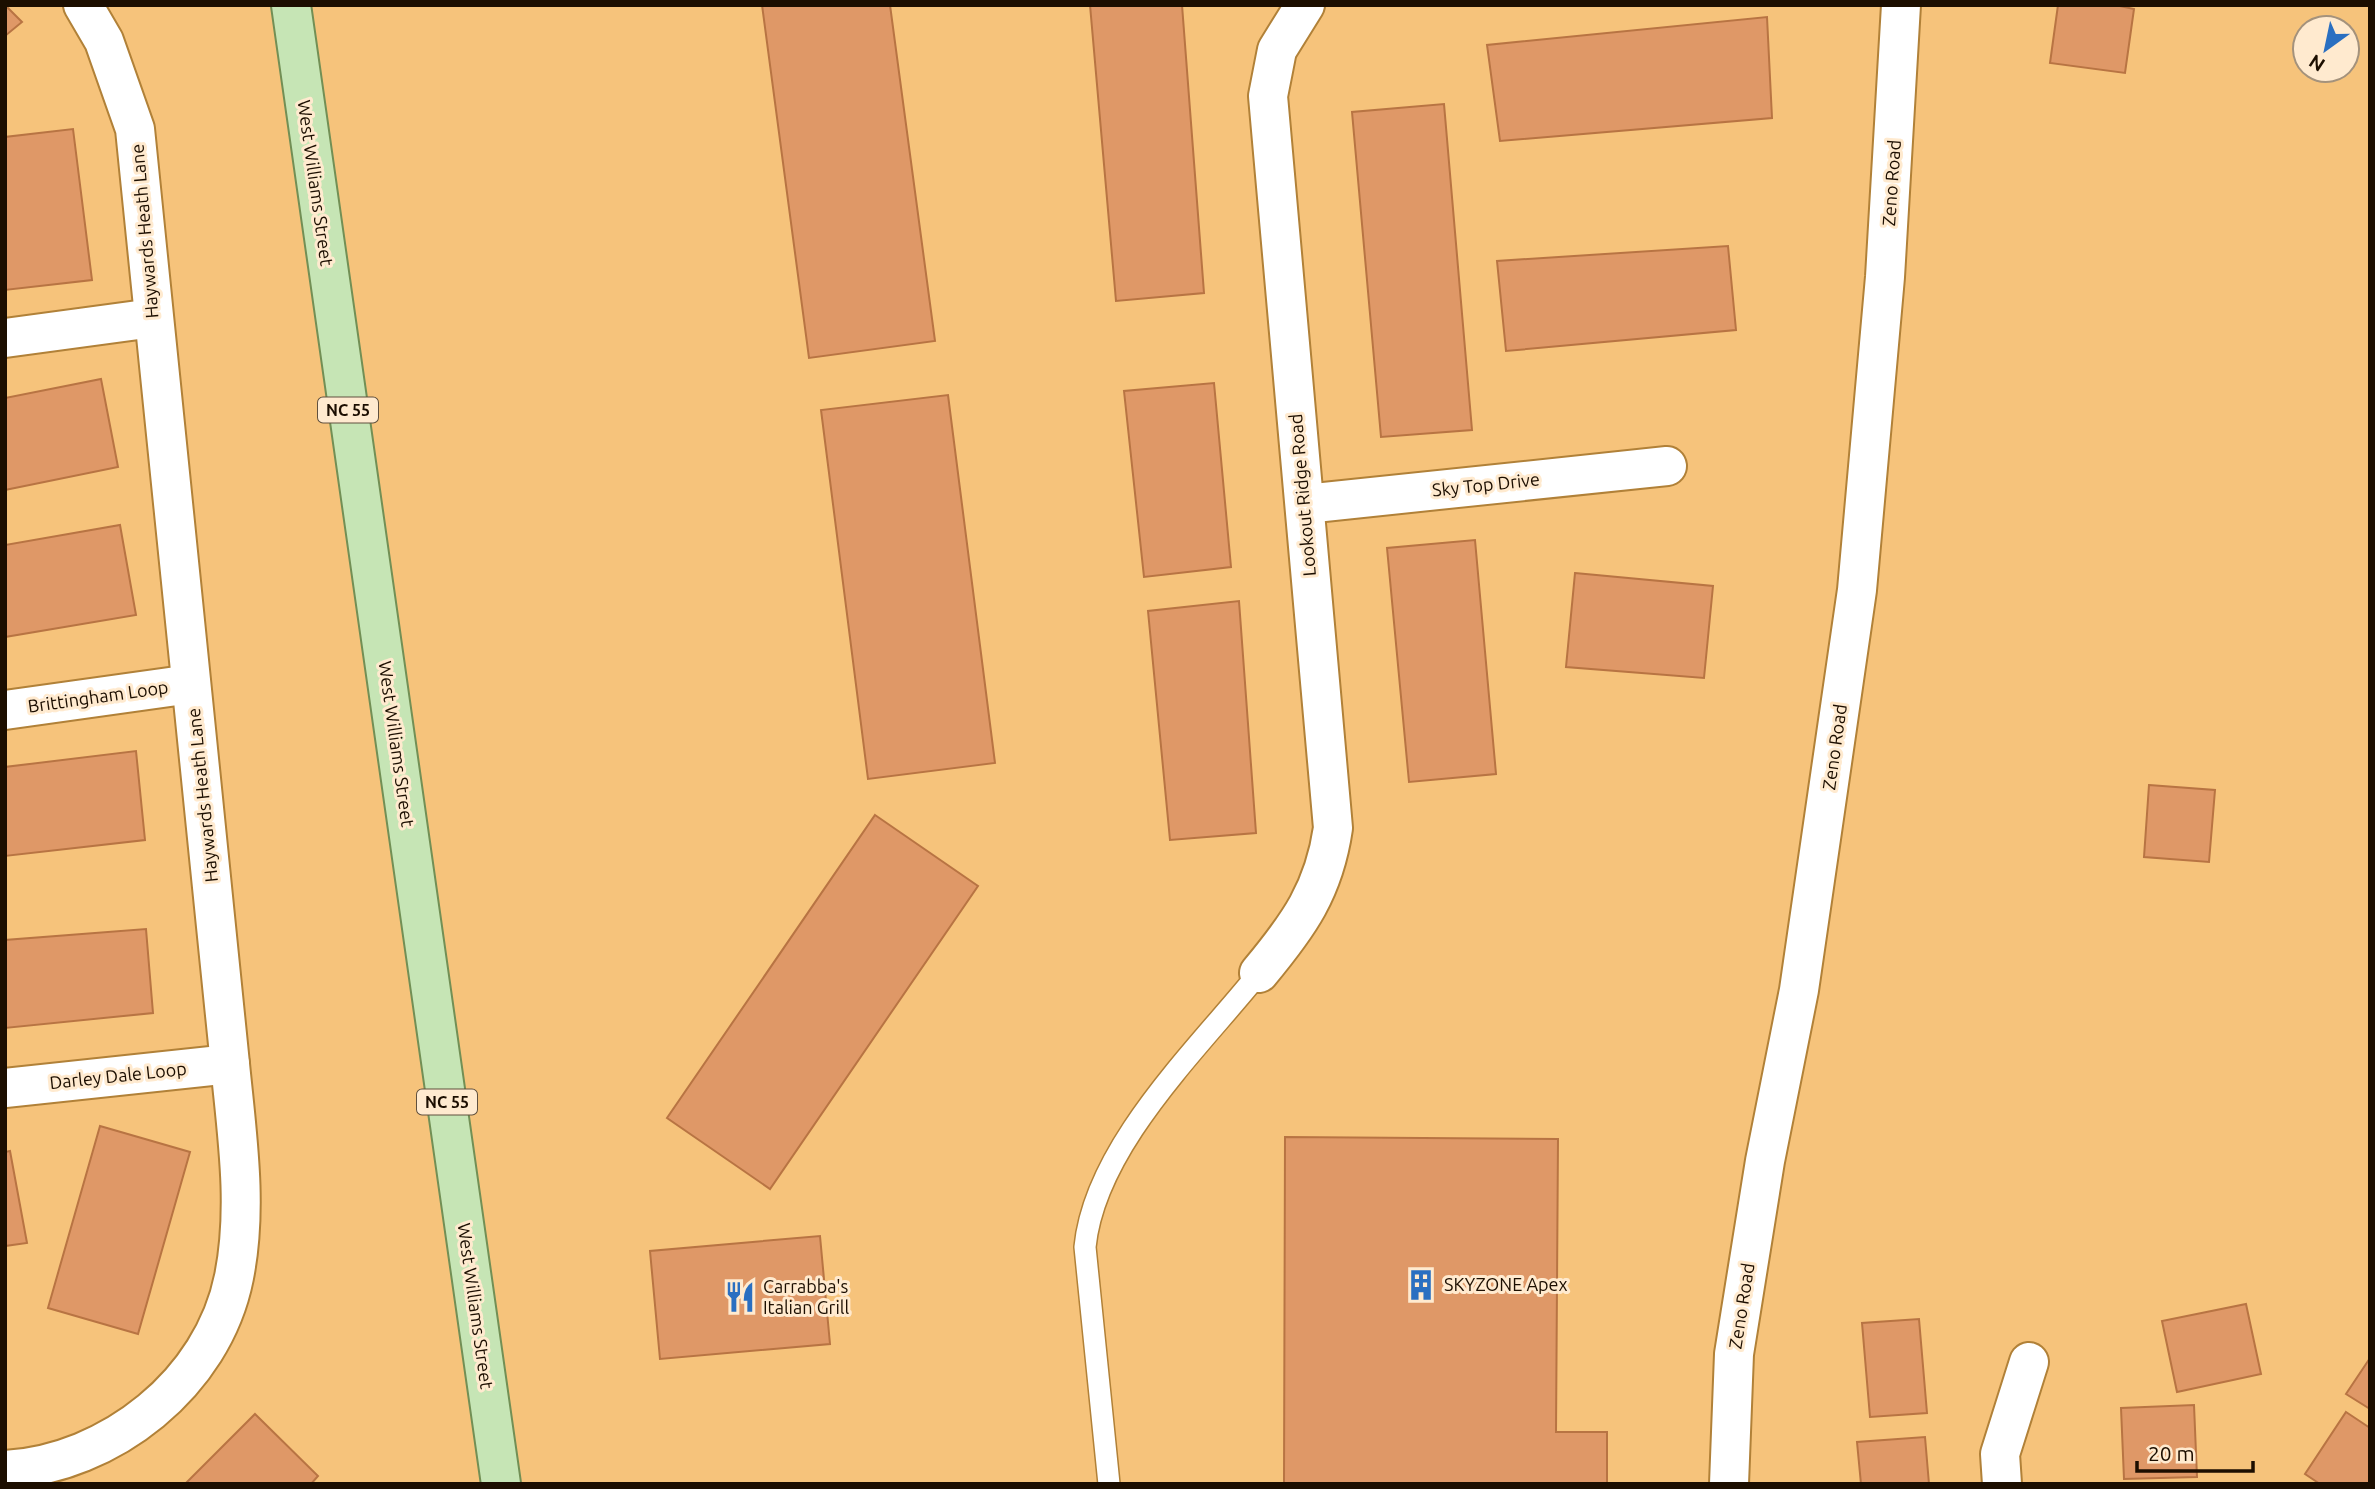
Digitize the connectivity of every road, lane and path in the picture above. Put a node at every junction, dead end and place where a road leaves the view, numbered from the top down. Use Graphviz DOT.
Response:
graph roads {
  1 [pos="83,5"];
  2 [pos="291,5"];
  3 [pos="1305,5"];
  4 [pos="1901,5"];
  5 [pos="153,318"];
  6 [pos="5,338"];
  7 [pos="1667,466"];
  8 [pos="1305,504"];
  9 [pos="191,684"];
  10 [pos="5,710"];
  11 [pos="1259,973"];
  12 [pos="230,1064"];
  13 [pos="5,1088"];
  14 [pos="2029,1362"];
  15 [pos="5,1470"];
  16 [pos="500,1484"];
  17 [pos="1109,1484"];
  18 [pos="1729,1484"];
  19 [pos="2002,1484"];
  1 -- 5 [label="street, Haywards Heath Lane"];
  2 -- 16 [label="main road, West Williams Street / NC 55"];
  3 -- 8 [label="street, Lookout Ridge Road"];
  4 -- 18 [label="street, Zeno Road"];
  5 -- 6 [label="street"];
  5 -- 9 [label="street, Haywards Heath Lane"];
  7 -- 8 [label="street, Sky Top Drive"];
  8 -- 11 [label="street, Lookout Ridge Road"];
  9 -- 10 [label="street, Brittingham Loop"];
  9 -- 12 [label="street, Haywards Heath Lane"];
  11 -- 17 [label="lane"];
  12 -- 13 [label="street, Darley Dale Loop"];
  12 -- 15 [label="street, Haywards Heath Lane"];
  14 -- 19 [label="street"];
}
